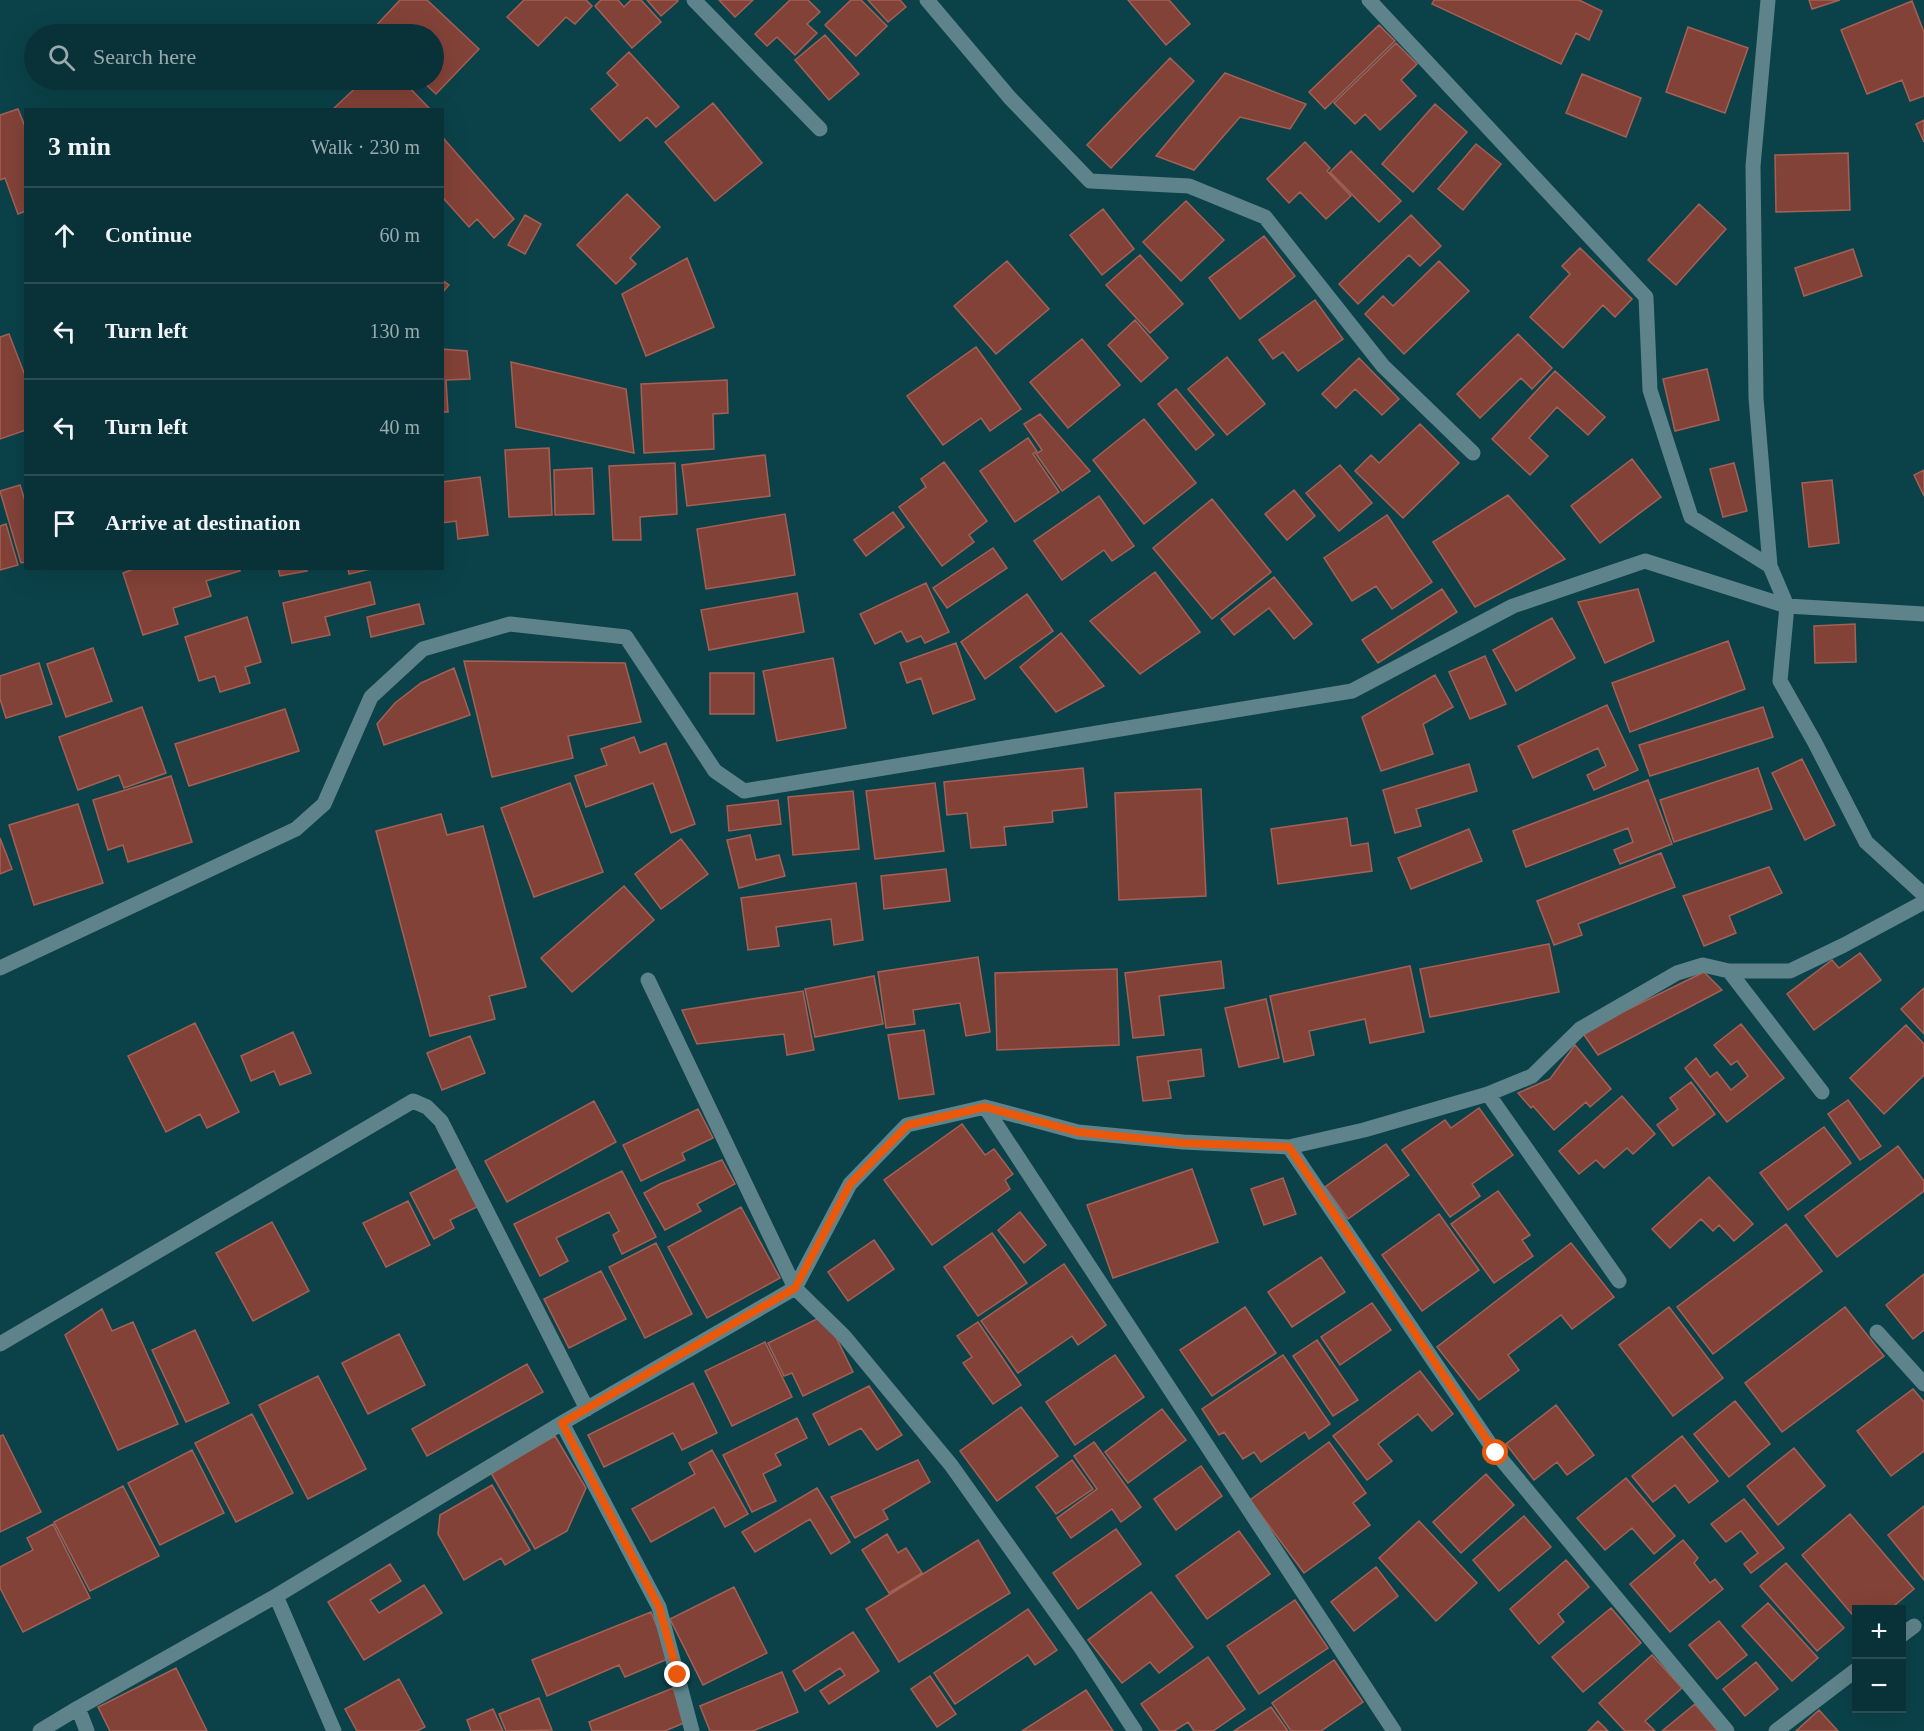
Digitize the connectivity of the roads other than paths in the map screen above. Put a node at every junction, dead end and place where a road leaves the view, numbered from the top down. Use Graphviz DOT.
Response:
graph roads {
  1 [pos="694,0"];
  2 [pos="927,0"];
  3 [pos="1369,0"];
  4 [pos="1767,0"];
  5 [pos="820,129"];
  6 [pos="1473,453"];
  7 [pos="1770,566"];
  8 [pos="1787,606"];
  9 [pos="1924,614"];
  10 [pos="1924,895"];
  11 [pos="1924,902"];
  12 [pos="0,969"];
  13 [pos="1729,970"];
  14 [pos="648,980"];
  15 [pos="1822,1092"];
  16 [pos="1488,1094"];
  17 [pos="985,1107"];
  18 [pos="1289,1147"];
  19 [pos="1619,1281"];
  20 [pos="795,1288"];
  21 [pos="1877,1332"];
  22 [pos="0,1344"];
  23 [pos="1924,1384"];
  24 [pos="587,1409"];
  25 [pos="562,1423"];
  26 [pos="276,1596"];
  27 [pos="1852,1674"];
  28 [pos="78,1708"];
  29 [pos="40,1731"];
  30 [pos="87,1731"];
  31 [pos="334,1731"];
  32 [pos="692,1731"];
  33 [pos="1135,1731"];
  34 [pos="1394,1731"];
  35 [pos="1727,1731"];
  36 [pos="1776,1731"];
  1 -- 5 [label="street"];
  2 -- 6 [label="street"];
  3 -- 7 [label="street"];
  4 -- 7 [label="street"];
  7 -- 8 [label="street"];
  8 -- 9 [label="street"];
  8 -- 10 [label="street"];
  8 -- 12 [label="street"];
  11 -- 13 [label="street"];
  13 -- 15 [label="street"];
  13 -- 16 [label="street"];
  14 -- 20 [label="street"];
  16 -- 18 [label="street"];
  16 -- 19 [label="street"];
  17 -- 18 [label="street"];
  17 -- 20 [label="street"];
  17 -- 34 [label="street"];
  18 -- 35 [label="street"];
  20 -- 24 [label="street"];
  20 -- 33 [label="street"];
  21 -- 23 [label="street"];
  22 -- 24 [label="street"];
  24 -- 25 [label="street"];
  25 -- 26 [label="street"];
  25 -- 32 [label="street"];
  26 -- 28 [label="street"];
  26 -- 31 [label="street"];
  27 -- 36 [label="street"];
  28 -- 29 [label="street"];
  28 -- 30 [label="street"];
}
